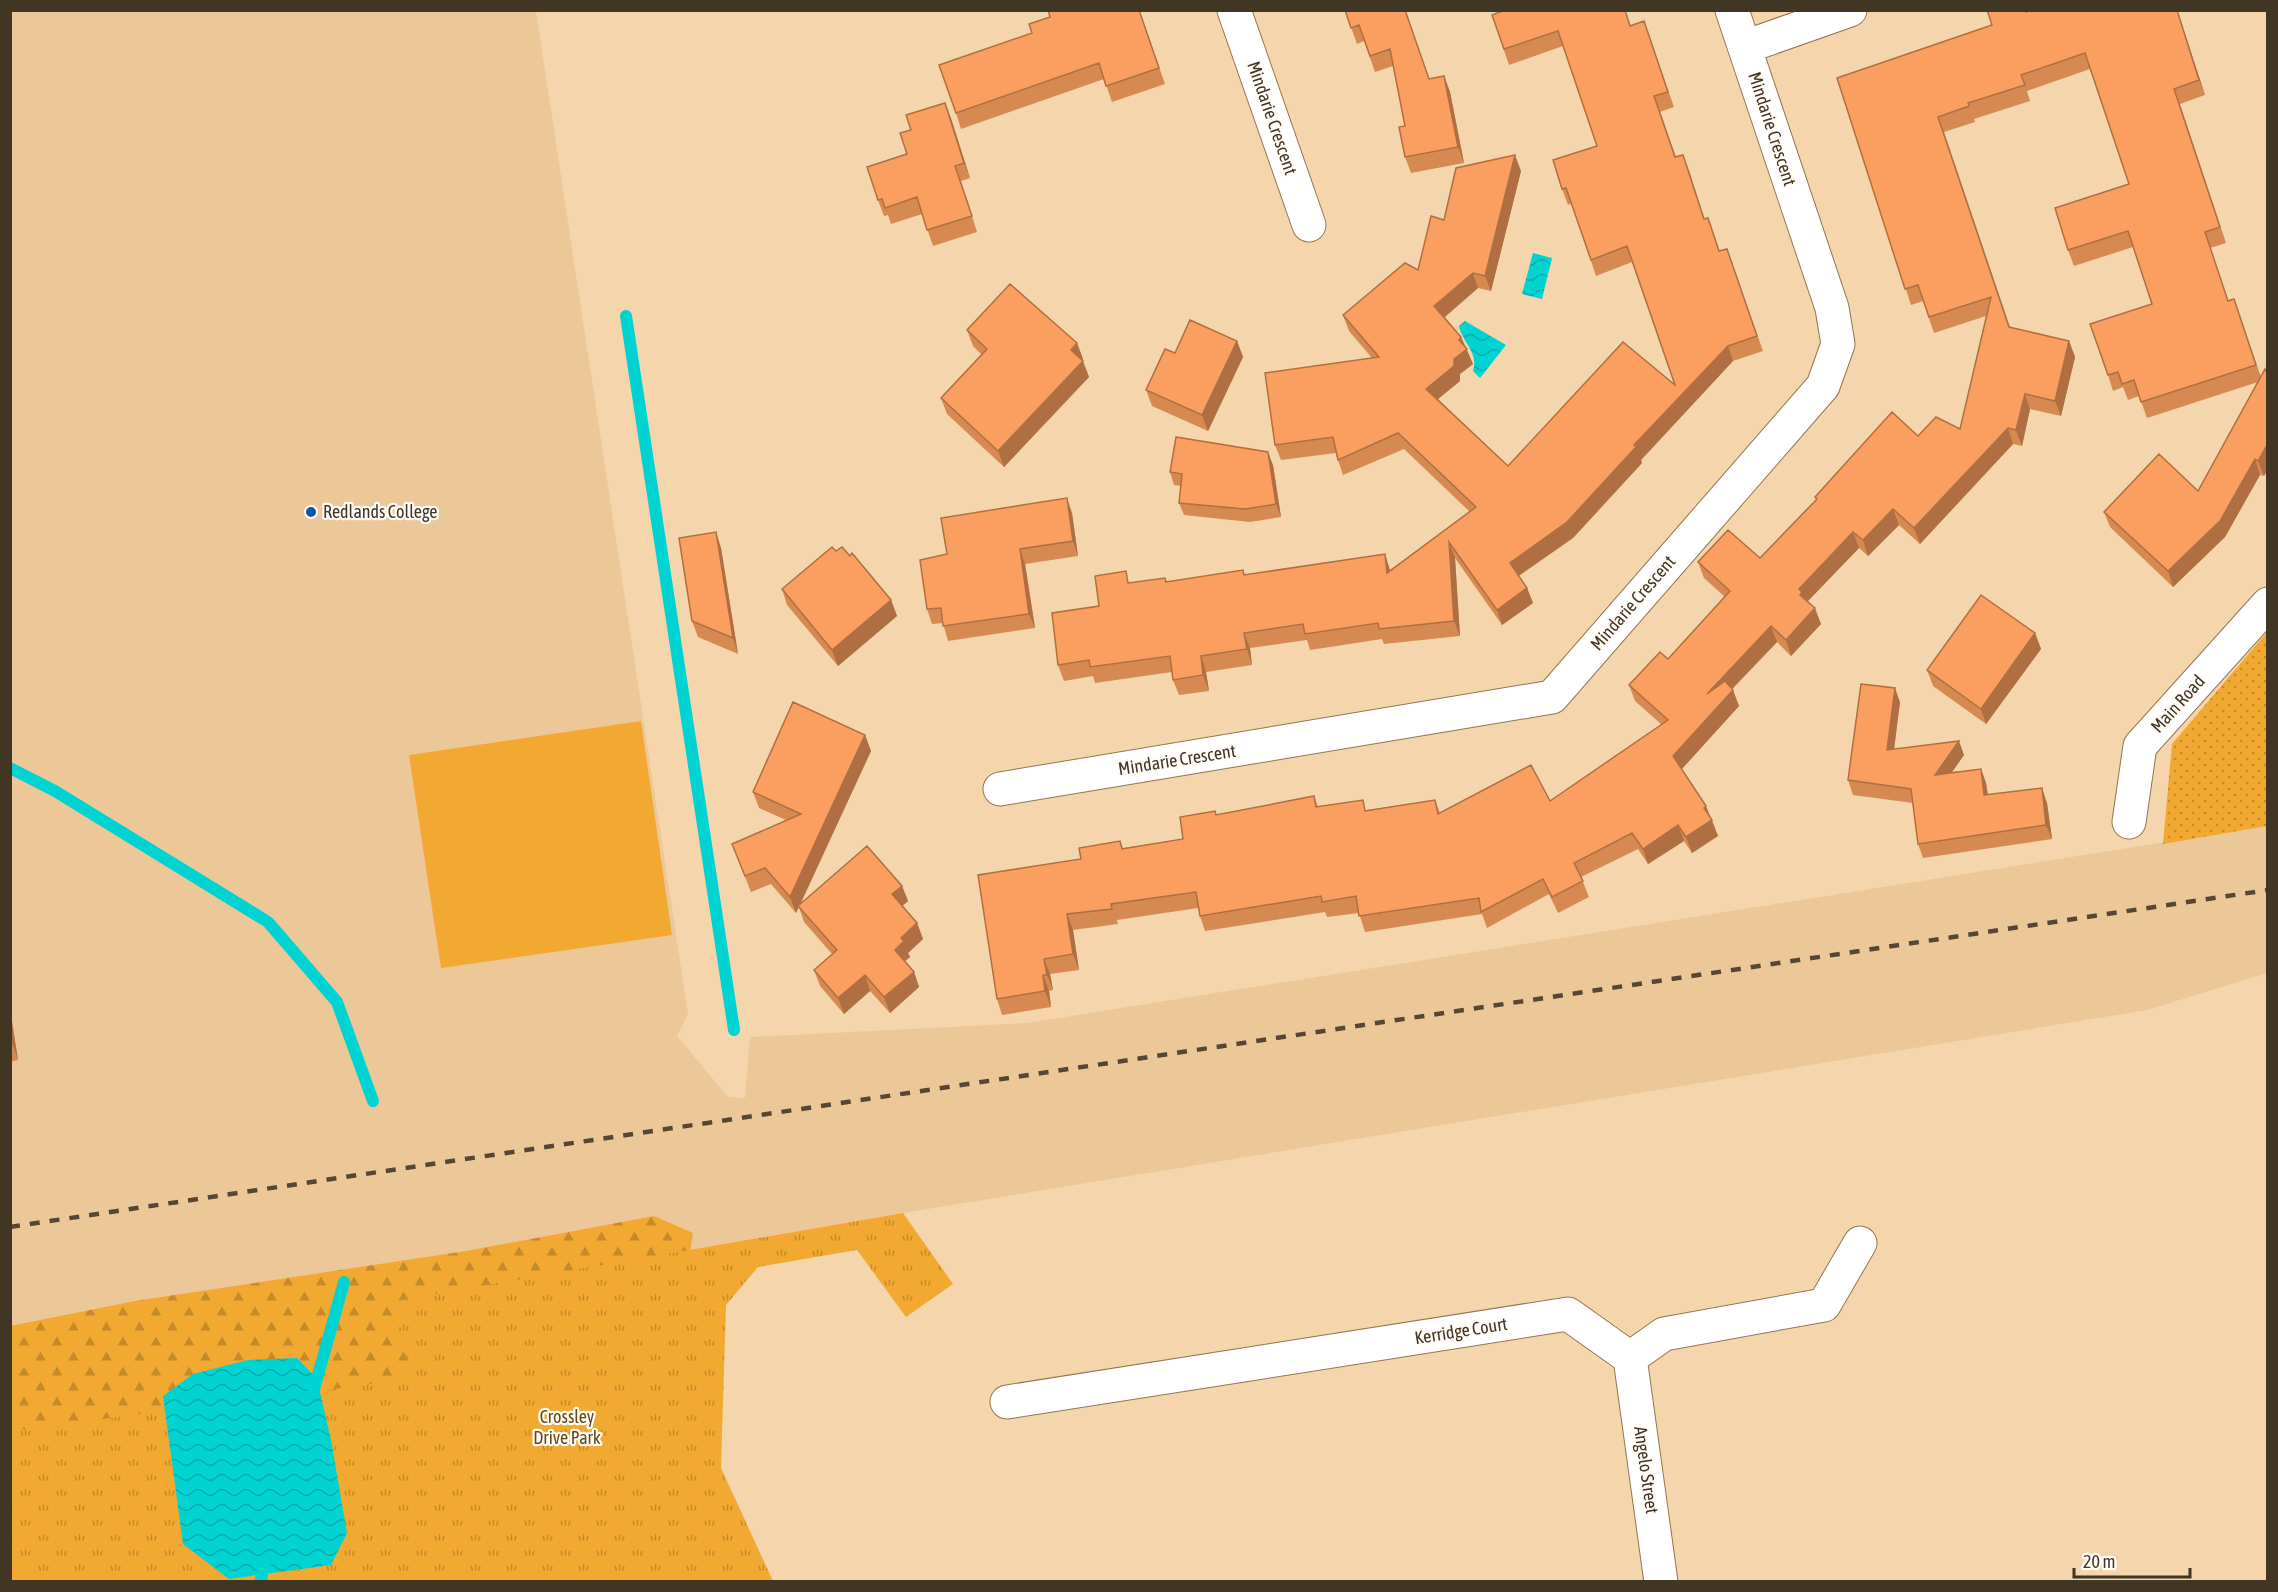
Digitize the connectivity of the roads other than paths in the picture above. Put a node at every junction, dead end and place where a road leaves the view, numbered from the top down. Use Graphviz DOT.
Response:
graph roads {
  1 [pos="1234,10"];
  2 [pos="1732,10"];
  3 [pos="1850,10"];
  4 [pos="1745,47"];
  5 [pos="1309,225"];
  6 [pos="2268,604"];
  7 [pos="1000,789"];
  8 [pos="2129,822"];
  9 [pos="1860,1243"];
  10 [pos="1630,1358"];
  11 [pos="1007,1402"];
  12 [pos="1661,1581"];
  1 -- 5 [label="street, Mindarie Crescent"];
  2 -- 4 [label="street, Mindarie Crescent"];
  3 -- 4 [label="street"];
  4 -- 7 [label="street, Mindarie Crescent"];
  6 -- 8 [label="street, Main Road"];
  9 -- 10 [label="street"];
  10 -- 11 [label="street, Kerridge Court"];
  10 -- 12 [label="street, Angelo Street"];
}
